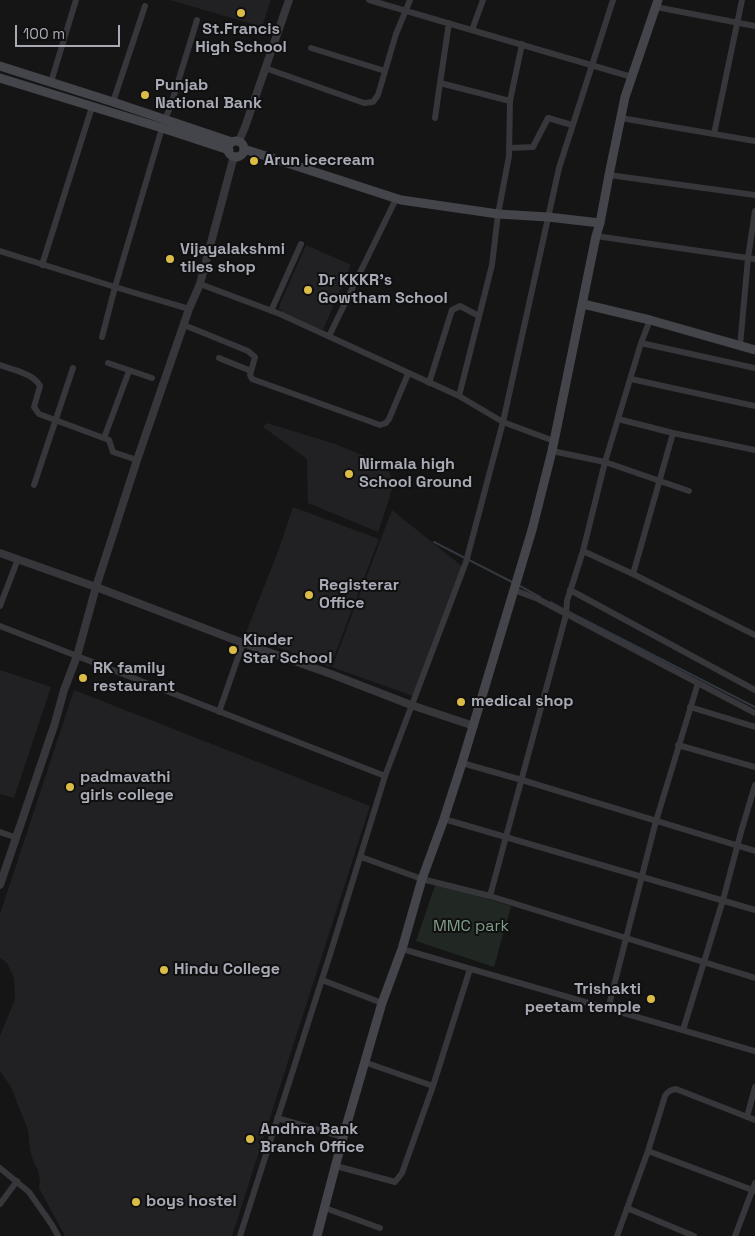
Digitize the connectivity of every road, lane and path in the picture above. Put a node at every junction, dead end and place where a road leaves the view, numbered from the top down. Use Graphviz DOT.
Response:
graph roads {
  1 [pos="76,0"];
  2 [pos="289,0"];
  3 [pos="369,0"];
  4 [pos="410,0"];
  5 [pos="483,0"];
  6 [pos="613,0"];
  7 [pos="742,0"];
  8 [pos="657,3"];
  9 [pos="145,6"];
  10 [pos="406,11"];
  11 [pos="197,20"];
  12 [pos="449,23"];
  13 [pos="737,23"];
  14 [pos="755,26"];
  15 [pos="472,30"];
  16 [pos="522,44"];
  17 [pos="311,48"];
  18 [pos="593,64"];
  19 [pos="0,66"];
  20 [pos="265,68"];
  21 [pos="385,71"];
  22 [pos="632,77"];
  23 [pos="0,78"];
  24 [pos="51,82"];
  25 [pos="440,82"];
  26 [pos="510,101"];
  27 [pos="113,102"];
  28 [pos="92,107"];
  29 [pos="435,118"];
  30 [pos="621,118"];
  31 [pos="164,124"];
  32 [pos="572,125"];
  33 [pos="714,134"];
  34 [pos="755,141"];
  35 [pos="236,148"];
  36 [pos="509,148"];
  37 [pos="609,175"];
  38 [pos="755,195"];
  39 [pos="396,199"];
  40 [pos="755,211"];
  41 [pos="498,214"];
  42 [pos="548,217"];
  43 [pos="600,223"];
  44 [pos="596,236"];
  45 [pos="301,244"];
  46 [pos="0,251"];
  47 [pos="752,259"];
  48 [pos="42,265"];
  49 [pos="200,284"];
  50 [pos="115,287"];
  51 [pos="583,304"];
  52 [pos="189,309"];
  53 [pos="271,311"];
  54 [pos="479,316"];
  55 [pos="650,320"];
  56 [pos="184,324"];
  57 [pos="328,336"];
  58 [pos="102,337"];
  59 [pos="641,343"];
  60 [pos="740,346"];
  61 [pos="755,350"];
  62 [pos="219,358"];
  63 [pos="108,363"];
  64 [pos="0,365"];
  65 [pos="73,368"];
  66 [pos="755,368"];
  67 [pos="129,371"];
  68 [pos="250,371"];
  69 [pos="408,374"];
  70 [pos="152,378"];
  71 [pos="631,379"];
  72 [pos="429,382"];
  73 [pos="459,396"];
  74 [pos="755,406"];
  75 [pos="618,419"];
  76 [pos="55,420"];
  77 [pos="503,422"];
  78 [pos="673,433"];
  79 [pos="104,438"];
  80 [pos="554,441"];
  81 [pos="755,450"];
  82 [pos="552,451"];
  83 [pos="137,460"];
  84 [pos="605,462"];
  85 [pos="659,481"];
  86 [pos="34,484"];
  87 [pos="689,491"];
  88 [pos="584,551"];
  89 [pos="0,553"];
  90 [pos="18,559"];
  91 [pos="633,574"];
  92 [pos="96,587"];
  93 [pos="514,589"];
  94 [pos="570,590"];
  95 [pos="0,606"];
  96 [pos="566,614"];
  97 [pos="0,626"];
  98 [pos="755,635"];
  99 [pos="243,644"];
  100 [pos="77,656"];
  101 [pos="698,683"];
  102 [pos="755,690"];
  103 [pos="411,705"];
  104 [pos="690,707"];
  105 [pos="219,712"];
  106 [pos="755,713"];
  107 [pos="474,726"];
  108 [pos="755,728"];
  109 [pos="678,745"];
  110 [pos="462,763"];
  111 [pos="755,768"];
  112 [pos="385,776"];
  113 [pos="522,780"];
  114 [pos="755,786"];
  115 [pos="444,819"];
  116 [pos="656,821"];
  117 [pos="0,832"];
  118 [pos="506,837"];
  119 [pos="17,838"];
  120 [pos="738,846"];
  121 [pos="755,851"];
  122 [pos="361,857"];
  123 [pos="641,877"];
  124 [pos="422,879"];
  125 [pos="0,885"];
  126 [pos="490,896"];
  127 [pos="723,900"];
  128 [pos="755,910"];
  129 [pos="626,938"];
  130 [pos="402,949"];
  131 [pos="704,963"];
  132 [pos="470,968"];
  133 [pos="755,978"];
  134 [pos="322,980"];
  135 [pos="375,1000"];
  136 [pos="608,1009"];
  137 [pos="684,1030"];
  138 [pos="755,1051"];
  139 [pos="364,1062"];
  140 [pos="433,1086"];
  141 [pos="755,1087"];
  142 [pos="747,1117"];
  143 [pos="277,1118"];
  144 [pos="755,1120"];
  145 [pos="343,1137"];
  146 [pos="648,1151"];
  147 [pos="336,1166"];
  148 [pos="0,1168"];
  149 [pos="17,1181"];
  150 [pos="754,1188"];
  151 [pos="0,1204"];
  152 [pos="325,1208"];
  153 [pos="627,1208"];
  154 [pos="380,1228"];
  155 [pos="675,1228"];
  156 [pos="58,1236"];
  157 [pos="240,1236"];
  158 [pos="317,1236"];
  159 [pos="617,1236"];
  160 [pos="672,1236"];
  161 [pos="694,1236"];
  162 [pos="735,1236"];
  1 -- 24 [label="street"];
  2 -- 20 [label="street"];
  3 -- 10 [label="street"];
  4 -- 10 [label="street"];
  5 -- 15 [label="street"];
  6 -- 18 [label="street"];
  7 -- 13 [label="street"];
  8 -- 13 [label="street"];
  8 -- 22 [label="main road"];
  9 -- 27 [label="street"];
  10 -- 12 [label="street"];
  10 -- 21 [label="street"];
  11 -- 31 [label="street"];
  12 -- 15 [label="street"];
  12 -- 25 [label="street"];
  13 -- 14 [label="street"];
  13 -- 33 [label="street"];
  15 -- 16 [label="street"];
  16 -- 18 [label="street"];
  16 -- 26 [label="street"];
  17 -- 21 [label="street"];
  18 -- 22 [label="street"];
  18 -- 32 [label="street"];
  19 -- 24 [label="main road"];
  20 -- 21 [label="street"];
  20 -- 35 [label="street"];
  22 -- 30 [label="main road"];
  23 -- 28 [label="main road"];
  24 -- 27 [label="main road"];
  25 -- 26 [label="street"];
  25 -- 29 [label="street"];
  26 -- 36 [label="street"];
  27 -- 31 [label="main road"];
  28 -- 31 [label="main road"];
  28 -- 48 [label="street"];
  30 -- 33 [label="street"];
  30 -- 37 [label="main road"];
  31 -- 35 [label="main road"];
  31 -- 50 [label="street"];
  32 -- 36 [label="street"];
  32 -- 42 [label="street"];
  33 -- 34 [label="street"];
  35 -- 39 [label="main road"];
  35 -- 49 [label="street"];
  36 -- 41 [label="street"];
  37 -- 38 [label="street"];
  37 -- 43 [label="main road"];
  39 -- 41 [label="main road"];
  39 -- 57 [label="street"];
  40 -- 47 [label="street"];
  41 -- 42 [label="main road"];
  41 -- 54 [label="street"];
  42 -- 43 [label="main road"];
  42 -- 77 [label="street"];
  43 -- 44 [label="main road"];
  44 -- 47 [label="street"];
  44 -- 51 [label="main road"];
  45 -- 53 [label="street"];
  46 -- 48 [label="street"];
  47 -- 60 [label="street"];
  48 -- 50 [label="street"];
  49 -- 52 [label="street"];
  49 -- 53 [label="street"];
  50 -- 52 [label="street"];
  50 -- 58 [label="street"];
  51 -- 55 [label="main road"];
  51 -- 80 [label="main road"];
  52 -- 56 [label="street"];
  53 -- 57 [label="street"];
  54 -- 72 [label="street"];
  54 -- 73 [label="street"];
  55 -- 59 [label="street"];
  55 -- 60 [label="main road"];
  56 -- 68 [label="street"];
  56 -- 83 [label="street"];
  57 -- 69 [label="street"];
  59 -- 66 [label="street"];
  59 -- 71 [label="street"];
  60 -- 61 [label="main road"];
  62 -- 68 [label="street"];
  63 -- 67 [label="street"];
  64 -- 76 [label="street"];
  65 -- 76 [label="street"];
  67 -- 70 [label="street"];
  67 -- 79 [label="street"];
  68 -- 69 [label="street"];
  69 -- 72 [label="street"];
  71 -- 74 [label="street"];
  71 -- 75 [label="street"];
  72 -- 73 [label="street"];
  73 -- 77 [label="street"];
  75 -- 78 [label="street"];
  75 -- 84 [label="street"];
  76 -- 79 [label="street"];
  76 -- 86 [label="street"];
  77 -- 80 [label="street"];
  77 -- 103 [label="street"];
  78 -- 81 [label="street"];
  78 -- 85 [label="street"];
  79 -- 83 [label="street"];
  80 -- 82 [label="main road"];
  82 -- 84 [label="street"];
  82 -- 93 [label="main road"];
  83 -- 92 [label="street"];
  84 -- 85 [label="street"];
  84 -- 88 [label="street"];
  85 -- 87 [label="street"];
  85 -- 91 [label="street"];
  88 -- 91 [label="street"];
  88 -- 94 [label="street"];
  89 -- 90 [label="street"];
  90 -- 92 [label="street"];
  90 -- 95 [label="street"];
  91 -- 98 [label="street"];
  92 -- 99 [label="street"];
  92 -- 100 [label="street"];
  93 -- 96 [label="street"];
  93 -- 107 [label="main road"];
  94 -- 96 [label="street"];
  94 -- 102 [label="street"];
  96 -- 101 [label="street"];
  96 -- 113 [label="street"];
  97 -- 100 [label="street"];
  99 -- 103 [label="street"];
  99 -- 105 [label="street"];
  100 -- 105 [label="street"];
  100 -- 119 [label="street"];
  101 -- 104 [label="street"];
  101 -- 106 [label="street"];
  103 -- 107 [label="street"];
  103 -- 112 [label="street"];
  104 -- 108 [label="street"];
  104 -- 109 [label="street"];
  105 -- 112 [label="street"];
  107 -- 110 [label="main road"];
  109 -- 111 [label="street"];
  109 -- 116 [label="street"];
  110 -- 113 [label="street"];
  110 -- 115 [label="main road"];
  112 -- 122 [label="street"];
  113 -- 116 [label="street"];
  113 -- 118 [label="street"];
  114 -- 120 [label="street"];
  115 -- 118 [label="street"];
  115 -- 124 [label="main road"];
  116 -- 120 [label="street"];
  116 -- 123 [label="street"];
  117 -- 119 [label="street"];
  118 -- 123 [label="street"];
  118 -- 126 [label="street"];
  119 -- 125 [label="street"];
  120 -- 121 [label="street"];
  120 -- 127 [label="street"];
  122 -- 124 [label="street"];
  122 -- 134 [label="street"];
  123 -- 127 [label="street"];
  123 -- 129 [label="street"];
  124 -- 126 [label="street"];
  124 -- 130 [label="main road"];
  126 -- 129 [label="street"];
  127 -- 128 [label="street"];
  127 -- 131 [label="street"];
  129 -- 131 [label="street"];
  129 -- 136 [label="street"];
  130 -- 132 [label="street"];
  130 -- 135 [label="main road"];
  131 -- 133 [label="street"];
  131 -- 137 [label="street"];
  132 -- 136 [label="street"];
  132 -- 140 [label="street"];
  134 -- 135 [label="street"];
  134 -- 143 [label="street"];
  135 -- 139 [label="main road"];
  136 -- 137 [label="street"];
  137 -- 138 [label="street"];
  139 -- 140 [label="street"];
  139 -- 145 [label="main road"];
  140 -- 147 [label="street"];
  141 -- 142 [label="street"];
  142 -- 144 [label="street"];
  142 -- 146 [label="street"];
  143 -- 145 [label="street"];
  143 -- 157 [label="street"];
  145 -- 147 [label="main road"];
  146 -- 150 [label="street"];
  146 -- 153 [label="street"];
  147 -- 152 [label="main road"];
  148 -- 149 [label="street"];
  149 -- 151 [label="street"];
  149 -- 156 [label="street"];
  150 -- 162 [label="street"];
  152 -- 154 [label="street"];
  152 -- 158 [label="main road"];
  153 -- 155 [label="street"];
  153 -- 159 [label="street"];
  155 -- 160 [label="street"];
  155 -- 161 [label="street"];
}
